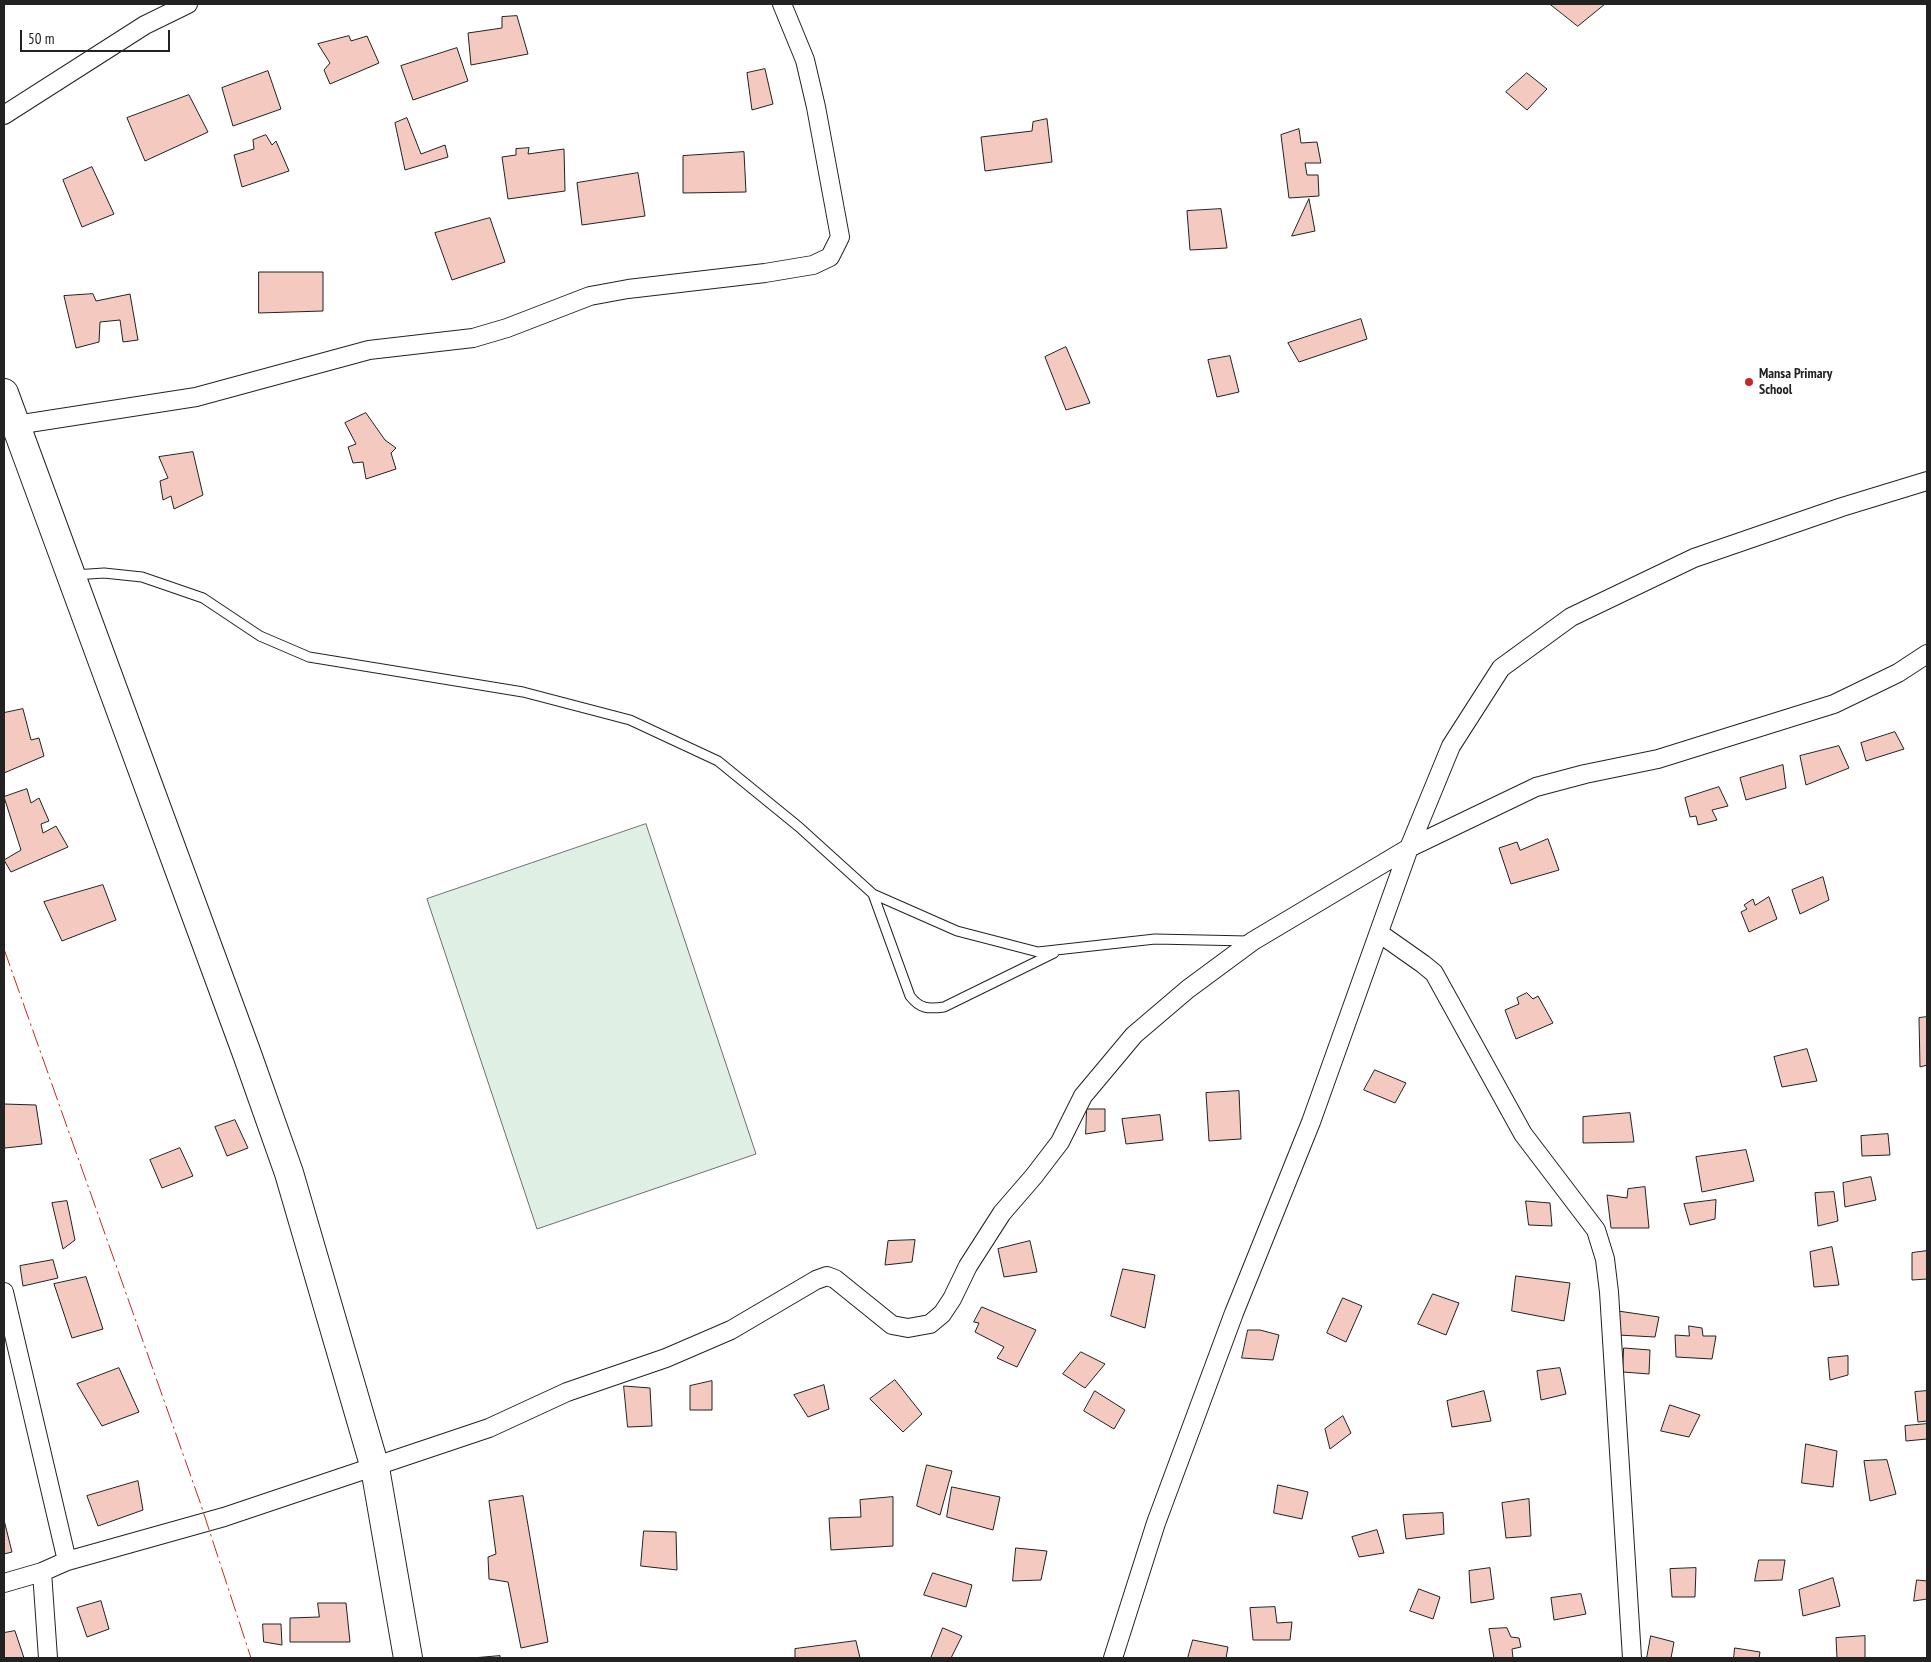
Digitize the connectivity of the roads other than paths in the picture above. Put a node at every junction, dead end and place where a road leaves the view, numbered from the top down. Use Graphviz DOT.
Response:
graph roads {
  1 [pos="188,4"];
  2 [pos="782,4"];
  3 [pos="4,115"];
  4 [pos="4,393"];
  5 [pos="16,425"];
  6 [pos="1927,481"];
  7 [pos="70,575"];
  8 [pos="1927,654"];
  9 [pos="1409,848"];
  10 [pos="873,894"];
  11 [pos="1379,933"];
  12 [pos="1253,941"];
  13 [pos="1059,951"];
  14 [pos="4,1292"];
  15 [pos="375,1468"];
  16 [pos="67,1561"];
  17 [pos="42,1572"];
  18 [pos="4,1583"];
  19 [pos="48,1658"];
  20 [pos="408,1658"];
  21 [pos="1112,1658"];
  22 [pos="1632,1658"];
  1 -- 3 [label="street"];
  2 -- 5 [label="street"];
  4 -- 5 [label="main road"];
  5 -- 7 [label="main road"];
  6 -- 9 [label="street"];
  7 -- 10 [label="lane"];
  7 -- 15 [label="main road"];
  8 -- 9 [label="street"];
  9 -- 11 [label="street"];
  9 -- 12 [label="street"];
  10 -- 13 [label="lane"];
  10 -- 13 [label="lane"];
  11 -- 21 [label="street"];
  11 -- 22 [label="street"];
  12 -- 13 [label="lane"];
  12 -- 15 [label="street"];
  14 -- 16 [label="street"];
  15 -- 16 [label="street"];
  15 -- 20 [label="main road"];
  16 -- 17 [label="street"];
  17 -- 18 [label="street"];
  17 -- 19 [label="street"];
}
